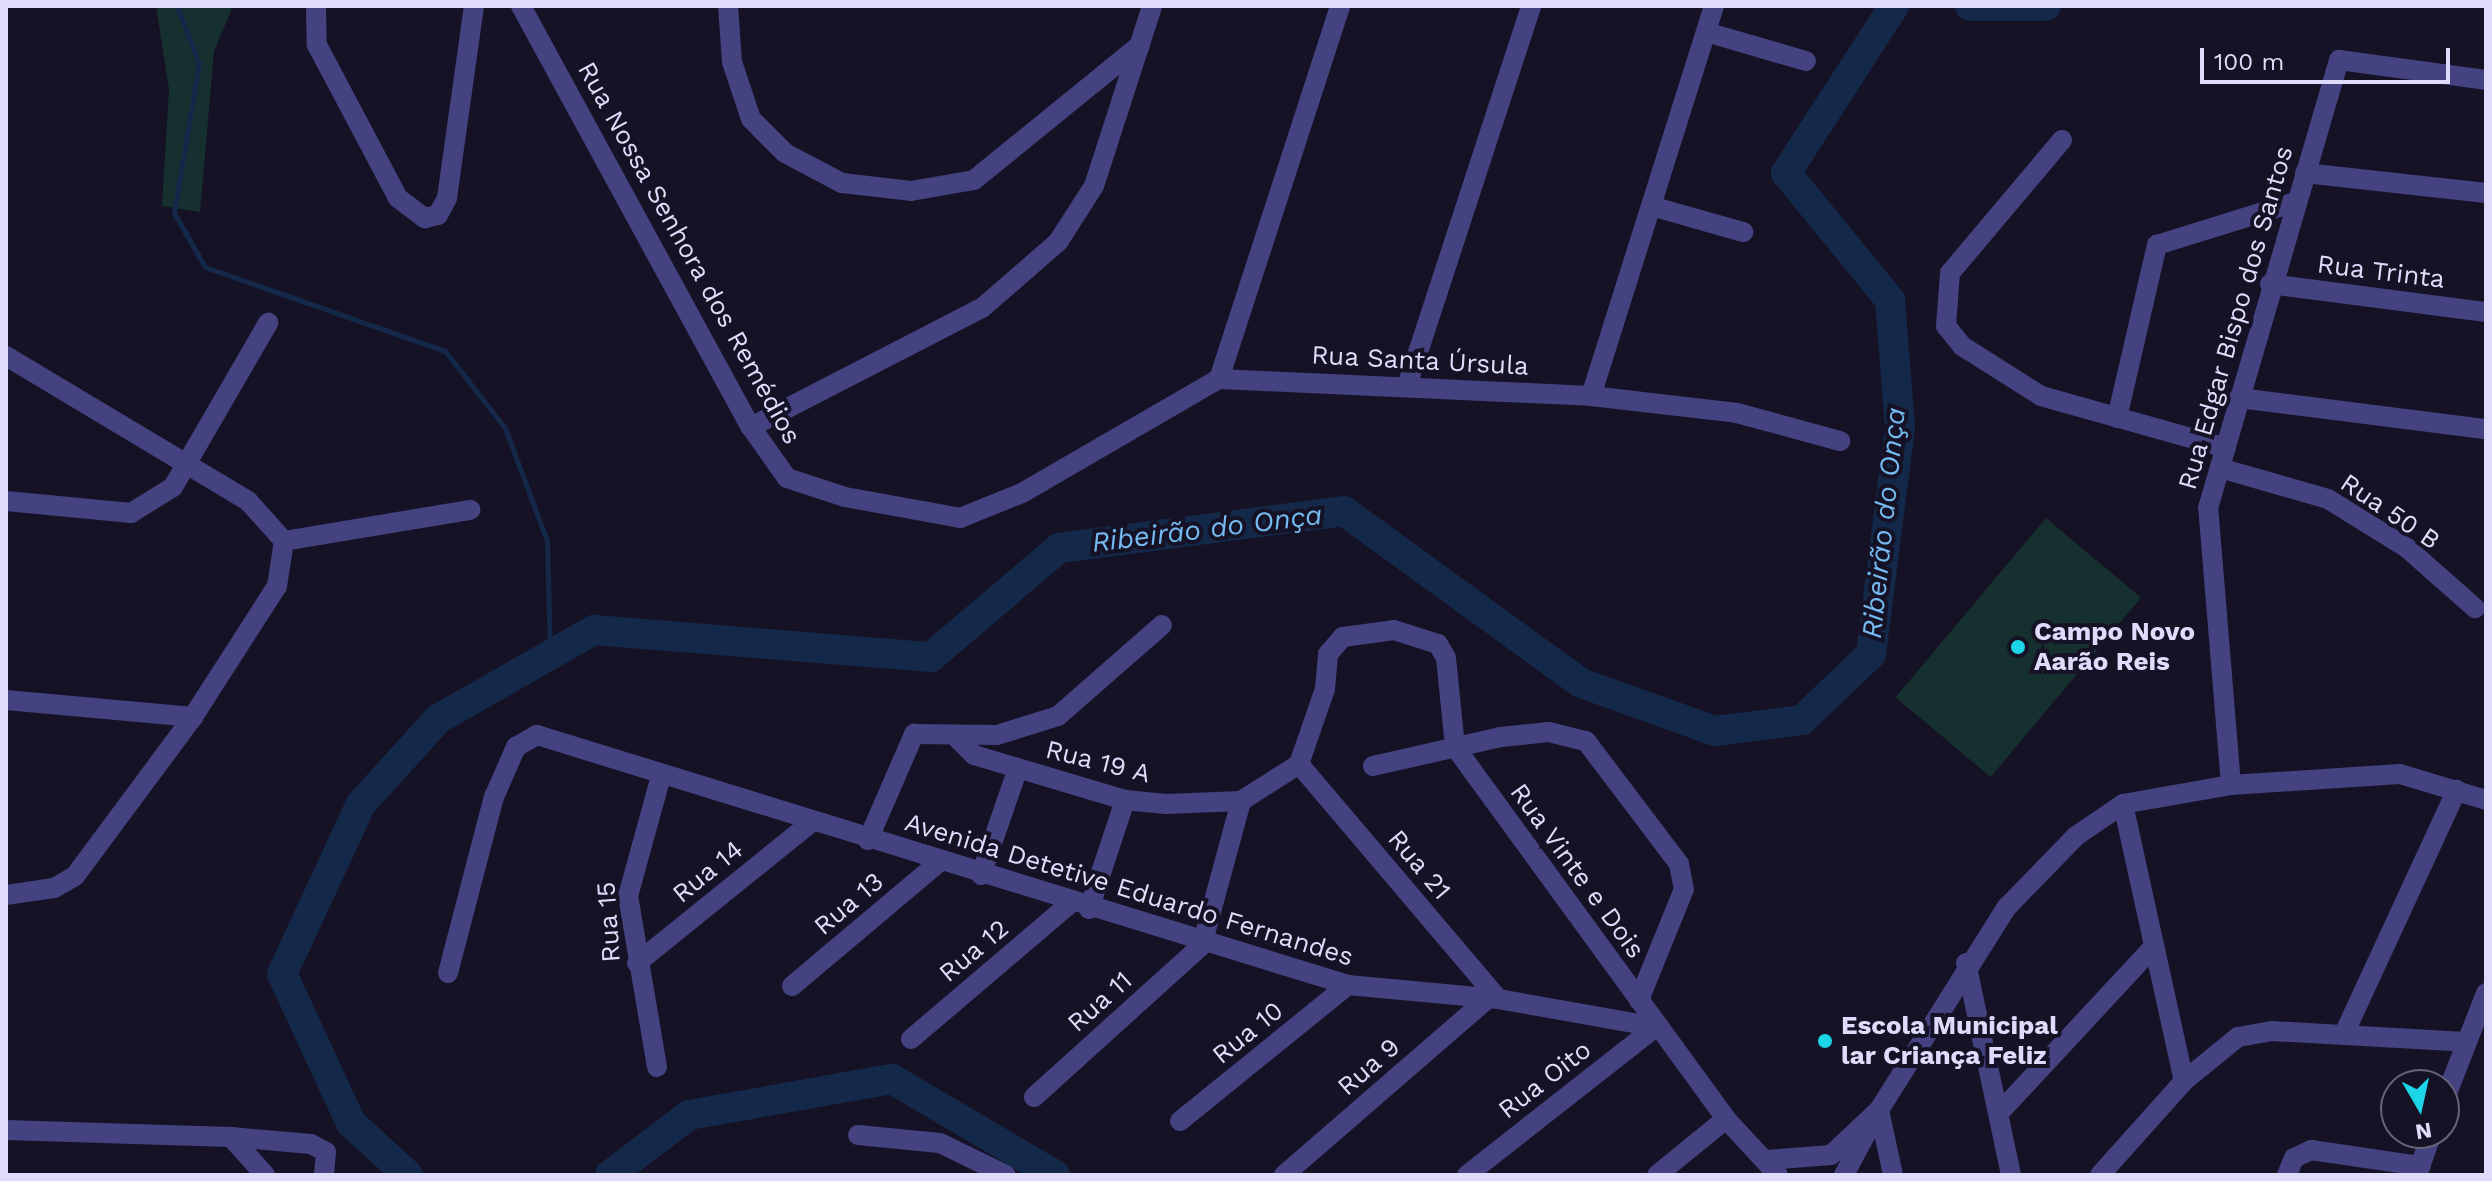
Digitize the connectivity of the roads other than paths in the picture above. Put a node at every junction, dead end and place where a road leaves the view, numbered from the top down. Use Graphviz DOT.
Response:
graph roads {
  1 [pos="316,6"];
  2 [pos="474,6"];
  3 [pos="521,6"];
  4 [pos="1152,6"];
  5 [pos="1340,6"];
  6 [pos="1531,6"];
  7 [pos="1714,6"];
  8 [pos="725,9"];
  9 [pos="1706,32"];
  10 [pos="1140,45"];
  11 [pos="1806,61"];
  12 [pos="2486,80"];
  13 [pos="2062,140"];
  14 [pos="2305,173"];
  15 [pos="2486,193"];
  16 [pos="2292,203"];
  17 [pos="1651,206"];
  18 [pos="1743,232"];
  19 [pos="2270,284"];
  20 [pos="2486,312"];
  21 [pos="268,323"];
  22 [pos="6,356"];
  23 [pos="1219,379"];
  24 [pos="1407,386"];
  25 [pos="1591,396"];
  26 [pos="2239,398"];
  27 [pos="2117,418"];
  28 [pos="751,427"];
  29 [pos="2486,429"];
  30 [pos="1840,441"];
  31 [pos="2226,448"];
  32 [pos="184,465"];
  33 [pos="2220,468"];
  34 [pos="6,501"];
  35 [pos="470,510"];
  36 [pos="284,541"];
  37 [pos="2475,608"];
  38 [pos="1162,625"];
  39 [pos="6,700"];
  40 [pos="193,717"];
  41 [pos="957,738"];
  42 [pos="1455,747"];
  43 [pos="1299,764"];
  44 [pos="1373,766"];
  45 [pos="1018,768"];
  46 [pos="661,776"];
  47 [pos="2231,785"];
  48 [pos="2457,790"];
  49 [pos="1125,800"];
  50 [pos="2486,800"];
  51 [pos="1241,801"];
  52 [pos="2123,804"];
  53 [pos="812,822"];
  54 [pos="868,840"];
  55 [pos="939,862"];
  56 [pos="981,875"];
  57 [pos="6,895"];
  58 [pos="1080,906"];
  59 [pos="1202,945"];
  60 [pos="2154,946"];
  61 [pos="637,963"];
  62 [pos="1966,963"];
  63 [pos="448,973"];
  64 [pos="1348,985"];
  65 [pos="792,986"];
  66 [pos="2486,993"];
  67 [pos="1493,999"];
  68 [pos="1639,1000"];
  69 [pos="1656,1027"];
  70 [pos="2344,1034"];
  71 [pos="911,1039"];
  72 [pos="2466,1042"];
  73 [pos="657,1067"];
  74 [pos="2456,1069"];
  75 [pos="2184,1081"];
  76 [pos="1034,1097"];
  77 [pos="1879,1110"];
  78 [pos="1999,1113"];
  79 [pos="1726,1119"];
  80 [pos="1180,1121"];
  81 [pos="6,1130"];
  82 [pos="858,1135"];
  83 [pos="231,1137"];
  84 [pos="2426,1149"];
  85 [pos="1772,1167"];
  86 [pos="2419,1170"];
  87 [pos="265,1175"];
  88 [pos="324,1175"];
  89 [pos="1006,1175"];
  90 [pos="1284,1175"];
  91 [pos="1467,1175"];
  92 [pos="1657,1175"];
  93 [pos="1844,1175"];
  94 [pos="1893,1175"];
  95 [pos="2011,1175"];
  96 [pos="2100,1175"];
  97 [pos="2287,1175"];
  1 -- 2 [label="street"];
  3 -- 28 [label="street, Rua Nossa Senhora dos Remédios"];
  4 -- 10 [label="street"];
  5 -- 23 [label="street"];
  6 -- 24 [label="street"];
  7 -- 9 [label="street"];
  8 -- 10 [label="street"];
  9 -- 11 [label="street"];
  9 -- 17 [label="street"];
  10 -- 28 [label="street"];
  12 -- 14 [label="street, Rua Edgar Bispo dos Santos"];
  13 -- 27 [label="street"];
  14 -- 15 [label="street"];
  14 -- 16 [label="street, Rua Edgar Bispo dos Santos"];
  16 -- 19 [label="street, Rua Edgar Bispo dos Santos"];
  16 -- 27 [label="street"];
  17 -- 18 [label="street"];
  17 -- 25 [label="street"];
  19 -- 20 [label="street, Rua Trinta"];
  19 -- 26 [label="street, Rua Edgar Bispo dos Santos"];
  21 -- 32 [label="street"];
  22 -- 32 [label="street"];
  23 -- 24 [label="street, Rua Santa Úrsula"];
  23 -- 28 [label="street, Rua Nossa Senhora dos Remédios"];
  24 -- 25 [label="street, Rua Santa Úrsula"];
  25 -- 30 [label="street, Rua Santa Úrsula"];
  26 -- 29 [label="street"];
  26 -- 31 [label="street, Rua Edgar Bispo dos Santos"];
  27 -- 31 [label="street"];
  31 -- 33 [label="street, Rua Edgar Bispo dos Santos"];
  32 -- 34 [label="street"];
  32 -- 36 [label="street"];
  33 -- 37 [label="street, Rua 50 B"];
  33 -- 47 [label="street, Rua Edgar Bispo dos Santos"];
  35 -- 36 [label="street"];
  36 -- 40 [label="street"];
  38 -- 41 [label="street"];
  39 -- 40 [label="street"];
  40 -- 57 [label="street"];
  41 -- 45 [label="street, Rua 19 A"];
  41 -- 54 [label="street"];
  42 -- 43 [label="street"];
  42 -- 44 [label="street"];
  42 -- 68 [label="street, Rua Vinte e Dois"];
  42 -- 68 [label="street"];
  43 -- 51 [label="street"];
  43 -- 67 [label="street, Rua 21"];
  45 -- 49 [label="street, Rua 19 A"];
  45 -- 56 [label="street, Rua 19 A"];
  46 -- 53 [label="street, Avenida Detetive Eduardo Fernandes"];
  46 -- 61 [label="street, Rua 15"];
  46 -- 63 [label="street, Avenida Detetive Eduardo Fernandes"];
  47 -- 48 [label="street"];
  47 -- 52 [label="street"];
  48 -- 50 [label="street"];
  48 -- 70 [label="street"];
  49 -- 51 [label="street, Rua 19 A"];
  49 -- 58 [label="street"];
  51 -- 59 [label="street"];
  52 -- 60 [label="street"];
  52 -- 62 [label="street"];
  53 -- 54 [label="street, Avenida Detetive Eduardo Fernandes"];
  53 -- 61 [label="street, Rua 14"];
  54 -- 55 [label="street, Avenida Detetive Eduardo Fernandes"];
  55 -- 56 [label="street, Avenida Detetive Eduardo Fernandes"];
  55 -- 65 [label="street, Rua 13"];
  56 -- 58 [label="street, Avenida Detetive Eduardo Fernandes"];
  58 -- 59 [label="street, Avenida Detetive Eduardo Fernandes"];
  58 -- 71 [label="street, Rua 12"];
  59 -- 64 [label="street, Avenida Detetive Eduardo Fernandes"];
  59 -- 76 [label="street, Rua 11"];
  60 -- 75 [label="street"];
  60 -- 78 [label="street"];
  61 -- 73 [label="street, Rua 15"];
  62 -- 77 [label="street"];
  62 -- 78 [label="street"];
  64 -- 67 [label="street, Avenida Detetive Eduardo Fernandes"];
  64 -- 80 [label="street, Rua 10"];
  66 -- 72 [label="street"];
  67 -- 69 [label="street, Avenida Detetive Eduardo Fernandes"];
  67 -- 90 [label="street, Rua 9"];
  68 -- 69 [label="street, Rua Vinte e Dois"];
  69 -- 79 [label="street"];
  69 -- 91 [label="street, Rua Oito"];
  70 -- 72 [label="street"];
  70 -- 75 [label="street"];
  72 -- 74 [label="street"];
  75 -- 96 [label="street"];
  77 -- 85 [label="street"];
  77 -- 93 [label="street"];
  77 -- 94 [label="street"];
  78 -- 95 [label="street"];
  79 -- 85 [label="street"];
  79 -- 92 [label="street"];
  81 -- 83 [label="street"];
  82 -- 89 [label="street"];
  83 -- 87 [label="street"];
  83 -- 88 [label="street"];
  84 -- 86 [label="street"];
  86 -- 97 [label="street"];
}
